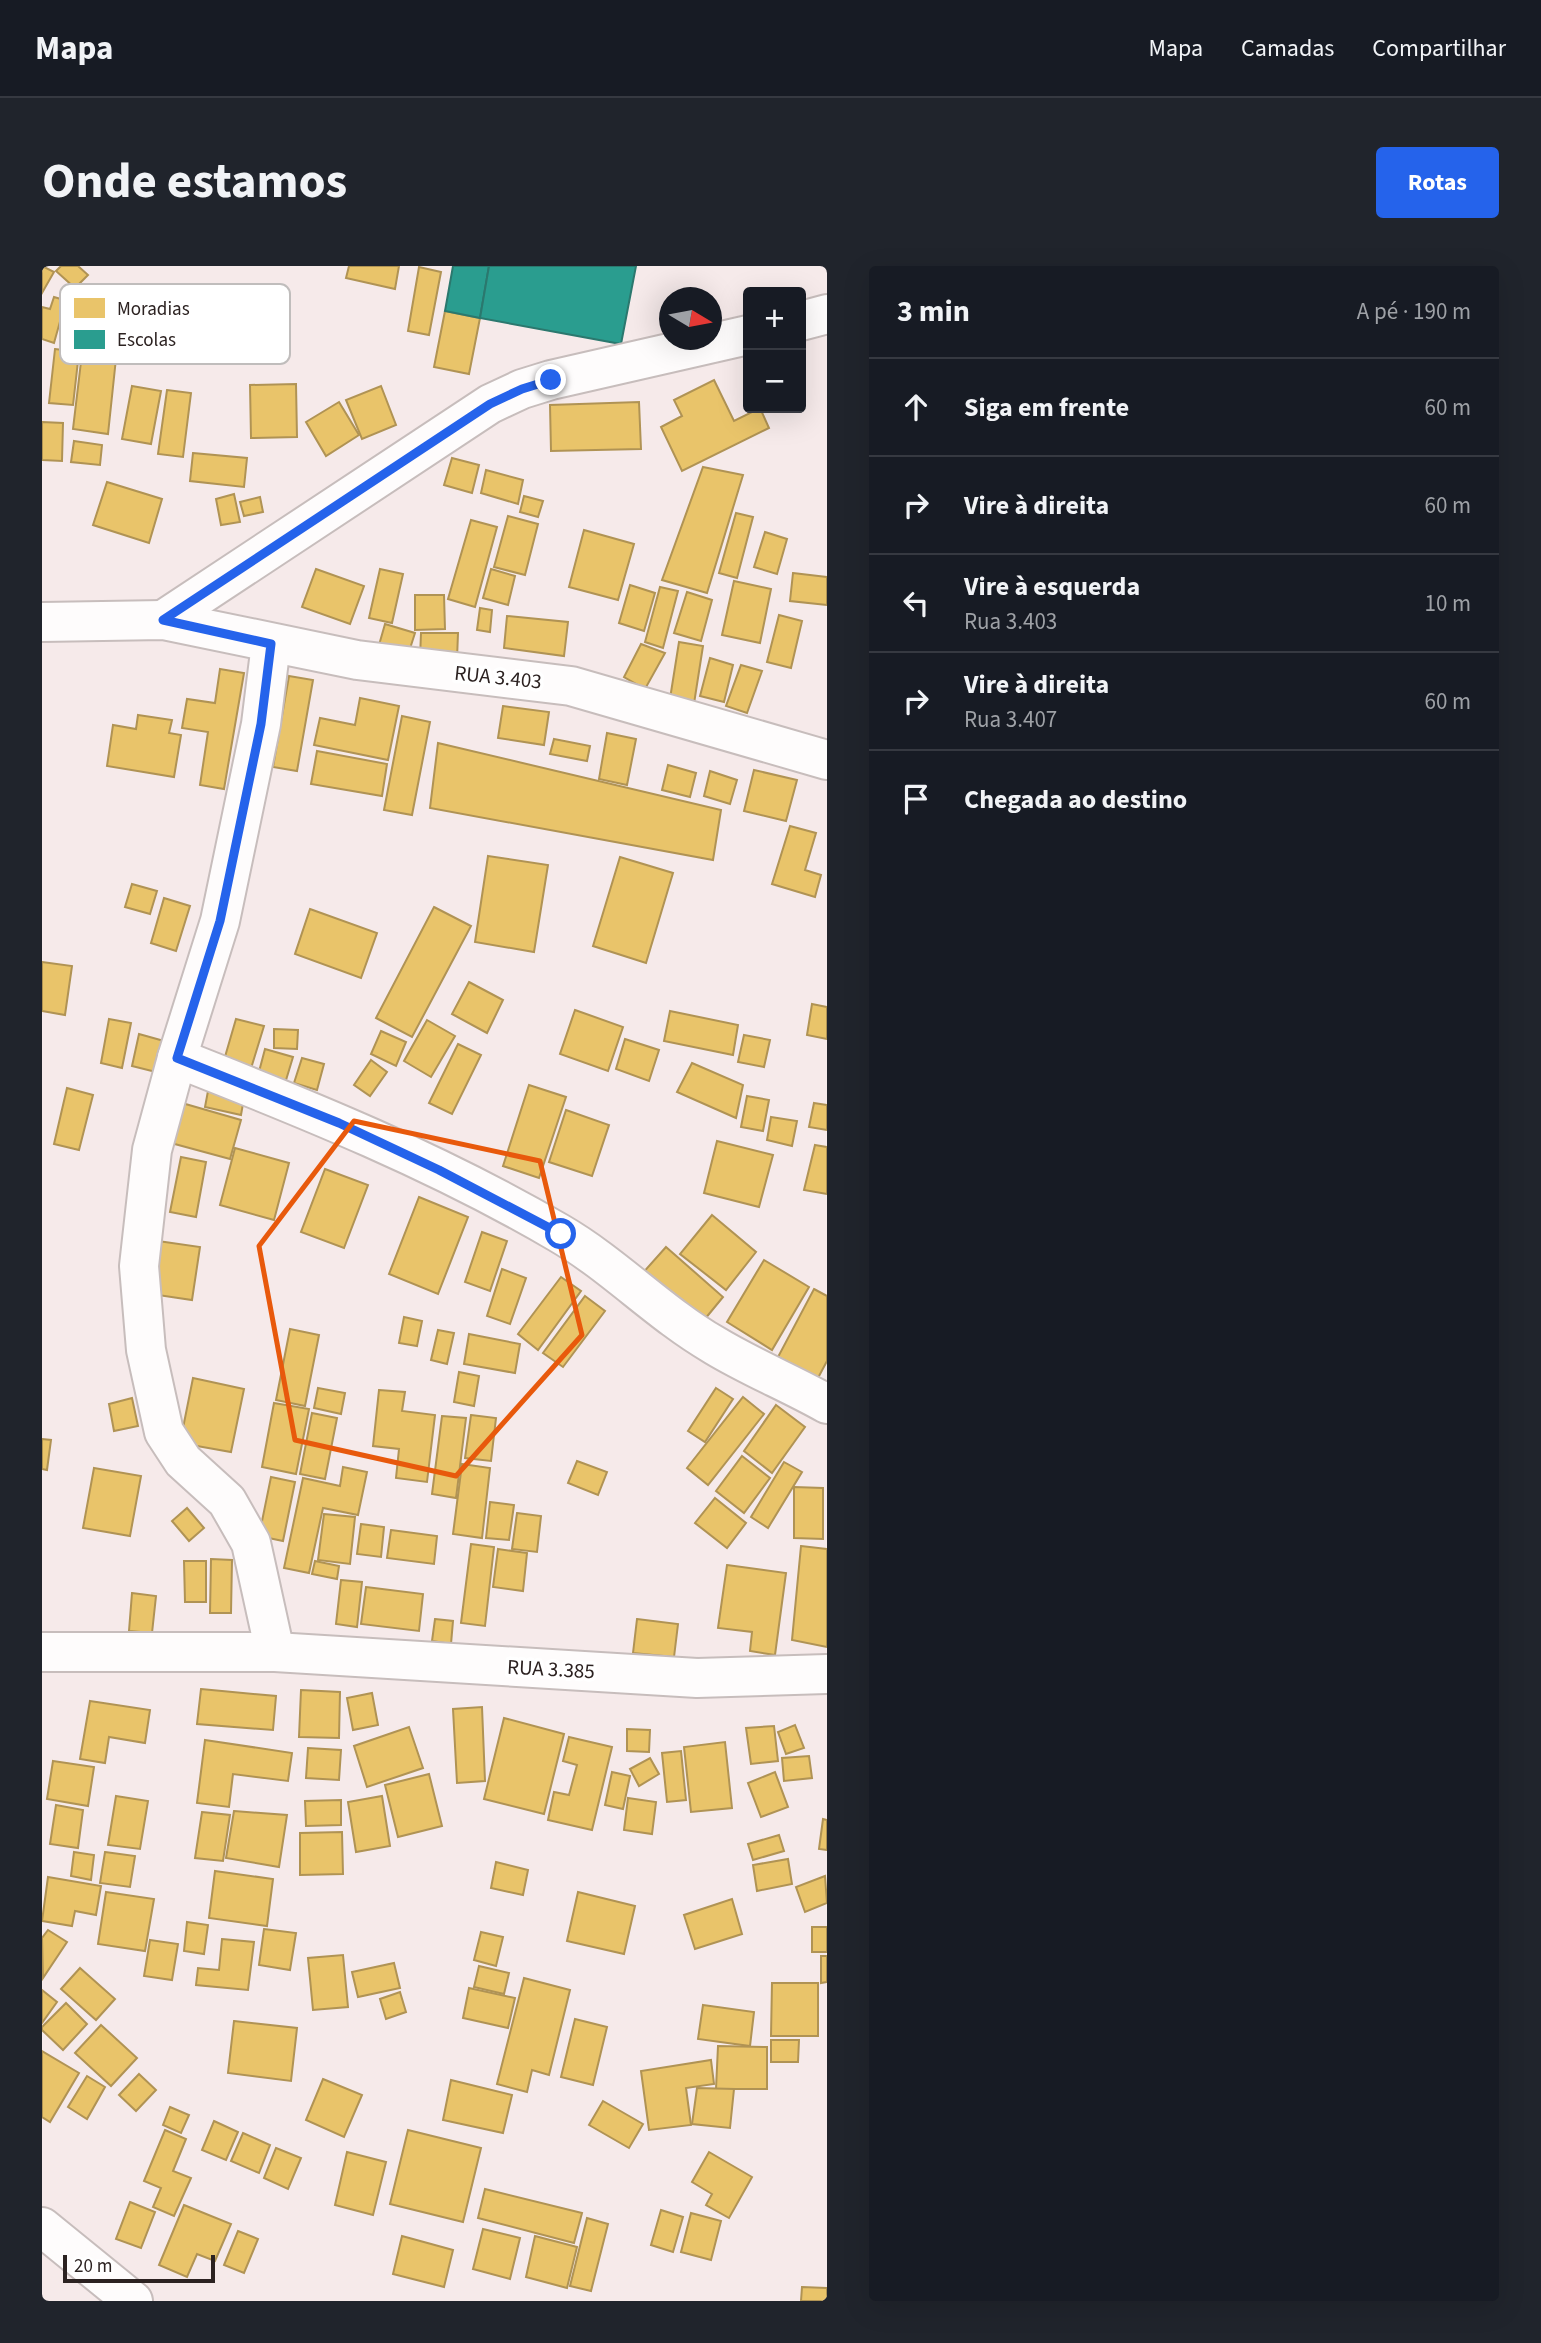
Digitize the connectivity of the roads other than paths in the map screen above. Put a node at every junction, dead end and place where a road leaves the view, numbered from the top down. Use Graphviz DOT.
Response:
graph roads {
  1 [pos="827,314"];
  2 [pos="806,320"];
  3 [pos="743,336"];
  4 [pos="163,620"];
  5 [pos="42,622"];
  6 [pos="271,644"];
  7 [pos="827,760"];
  8 [pos="177,1058"];
  9 [pos="827,1404"];
  10 [pos="42,1652"];
  11 [pos="275,1652"];
  12 [pos="827,1674"];
  13 [pos="42,2227"];
  14 [pos="133,2301"];
  1 -- 2 [label="street"];
  3 -- 4 [label="street"];
  4 -- 5 [label="street, RUA 3.403"];
  4 -- 6 [label="street, RUA 3.403"];
  6 -- 7 [label="street, RUA 3.403"];
  6 -- 8 [label="street"];
  8 -- 9 [label="street"];
  8 -- 11 [label="street"];
  10 -- 11 [label="street, RUA 3.385"];
  11 -- 12 [label="street, RUA 3.385"];
  13 -- 14 [label="street"];
}
